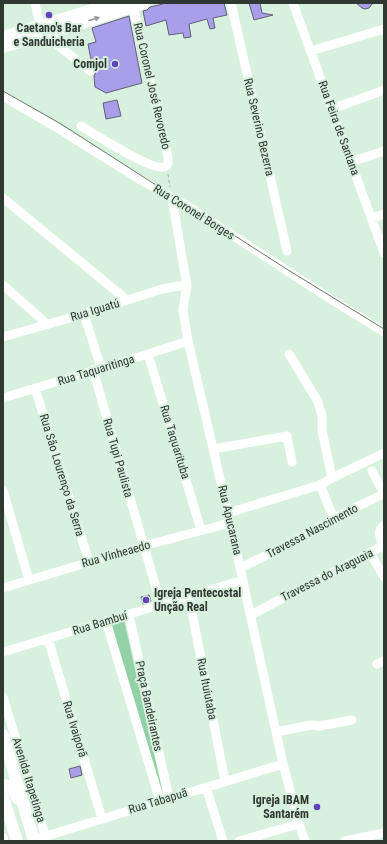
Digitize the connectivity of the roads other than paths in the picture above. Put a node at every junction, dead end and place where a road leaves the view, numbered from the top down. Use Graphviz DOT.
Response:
graph roads {
  1 [pos="35,3"];
  2 [pos="115,3"];
  3 [pos="231,3"];
  4 [pos="293,3"];
  5 [pos="139,5"];
  6 [pos="97,6"];
  7 [pos="39,29"];
  8 [pos="384,29"];
  9 [pos="3,31"];
  10 [pos="3,37"];
  11 [pos="3,47"];
  12 [pos="311,52"];
  13 [pos="90,71"];
  14 [pos="384,90"];
  15 [pos="4,99"];
  16 [pos="332,109"];
  17 [pos="82,126"];
  18 [pos="384,151"];
  19 [pos="351,162"];
  20 [pos="3,198"];
  21 [pos="172,198"];
  22 [pos="384,214"];
  23 [pos="372,218"];
  24 [pos="287,251"];
  25 [pos="384,253"];
  26 [pos="3,285"];
  27 [pos="187,286"];
  28 [pos="127,300"];
  29 [pos="84,314"];
  30 [pos="47,324"];
  31 [pos="384,332"];
  32 [pos="3,337"];
  33 [pos="188,341"];
  34 [pos="148,354"];
  35 [pos="289,354"];
  36 [pos="97,369"];
  37 [pos="35,388"];
  38 [pos="3,398"];
  39 [pos="214,449"];
  40 [pos="384,453"];
  41 [pos="292,462"];
  42 [pos="372,471"];
  43 [pos="332,478"];
  44 [pos="320,485"];
  45 [pos="3,490"];
  46 [pos="384,494"];
  47 [pos="228,513"];
  48 [pos="334,519"];
  49 [pos="230,523"];
  50 [pos="384,525"];
  51 [pos="201,530"];
  52 [pos="144,546"];
  53 [pos="370,553"];
  54 [pos="89,562"];
  55 [pos="240,568"];
  56 [pos="384,577"];
  57 [pos="29,580"];
  58 [pos="243,580"];
  59 [pos="3,588"];
  60 [pos="189,596"];
  61 [pos="161,605"];
  62 [pos="129,615"];
  63 [pos="251,615"];
  64 [pos="106,622"];
  65 [pos="48,639"];
  66 [pos="3,652"];
  67 [pos="3,697"];
  68 [pos="352,720"];
  69 [pos="276,732"];
  70 [pos="3,735"];
  71 [pos="283,764"];
  72 [pos="225,781"];
  73 [pos="3,785"];
  74 [pos="206,787"];
  75 [pos="3,797"];
  76 [pos="165,799"];
  77 [pos="102,819"];
  78 [pos="299,824"];
  79 [pos="384,833"];
  80 [pos="3,837"];
  81 [pos="46,838"];
  82 [pos="33,840"];
  83 [pos="4,841"];
  84 [pos="17,841"];
  85 [pos="223,841"];
  86 [pos="240,841"];
  87 [pos="305,841"];
  88 [pos="345,841"];
  1 -- 7 [label="street"];
  2 -- 6 [label="main road"];
  3 -- 24 [label="street, Rua Severino Bezerra"];
  4 -- 12 [label="street, Rua Feira de Santana"];
  7 -- 5 [label="main road, one-way"];
  5 -- 17 [label="street, Rua Coronel José Revoredo"];
  6 -- 7 [label="main road"];
  7 -- 9 [label="street"];
  7 -- 10 [label="main road"];
  7 -- 11 [label="main road"];
  7 -- 13 [label="street"];
  8 -- 12 [label="street"];
  12 -- 16 [label="street, Rua Feira de Santana"];
  14 -- 16 [label="street"];
  15 -- 21 [label="street, Rua Coronel Borges"];
  16 -- 19 [label="street, Rua Feira de Santana"];
  18 -- 19 [label="street"];
  19 -- 23 [label="street, Rua Feira de Santana"];
  20 -- 28 [label="street"];
  21 -- 27 [label="street, Rua Apucarana"];
  21 -- 31 [label="street, Rua Coronel Borges"];
  22 -- 23 [label="street"];
  23 -- 25 [label="street, Rua Feira de Santana"];
  26 -- 30 [label="street"];
  27 -- 28 [label="street, Rua Iguatú"];
  27 -- 33 [label="street, Rua Apucarana"];
  28 -- 29 [label="street, Rua Iguatú"];
  29 -- 30 [label="street, Rua Iguatú"];
  29 -- 36 [label="street, Rua Tupi Paulista"];
  30 -- 32 [label="street, Rua Iguatú"];
  33 -- 34 [label="street, Rua Taquaritinga"];
  33 -- 39 [label="street, Rua Apucarana"];
  34 -- 36 [label="street, Rua Taquaritinga"];
  34 -- 51 [label="street, Rua Taquarituba"];
  35 -- 43 [label="street"];
  36 -- 37 [label="street, Rua Taquaritinga"];
  36 -- 52 [label="street, Rua Tupi Paulista"];
  37 -- 38 [label="street, Rua Taquaritinga"];
  37 -- 54 [label="street, Rua São Lourenço da Serra"];
  39 -- 41 [label="street"];
  39 -- 47 [label="street, Rua Apucarana"];
  40 -- 43 [label="street"];
  42 -- 46 [label="street"];
  43 -- 44 [label="street"];
  44 -- 47 [label="street"];
  44 -- 48 [label="street"];
  45 -- 57 [label="street"];
  46 -- 48 [label="street, Travessa Nascimento"];
  47 -- 49 [label="street, Rua Apucarana"];
  48 -- 55 [label="street, Travessa Nascimento"];
  49 -- 51 [label="street, Rua Vinheaedo"];
  49 -- 55 [label="street, Rua Apucarana"];
  50 -- 53 [label="street, Travessa do Araguaia"];
  51 -- 52 [label="street, Rua Vinheaedo"];
  52 -- 54 [label="street, Rua Vinheaedo"];
  52 -- 61 [label="street, Rua Tupi Paulista"];
  53 -- 56 [label="street"];
  53 -- 63 [label="street, Travessa do Araguaia"];
  54 -- 57 [label="street, Rua Vinheaedo"];
  55 -- 58 [label="street, Rua Apucarana"];
  57 -- 59 [label="street, Rua Vinheaedo"];
  58 -- 60 [label="street, Rua Bambuí"];
  58 -- 63 [label="street, Rua Apucarana"];
  60 -- 61 [label="street, Rua Bambuí"];
  60 -- 72 [label="street, Rua Ituiutaba"];
  61 -- 62 [label="street, Rua Bambuí"];
  62 -- 64 [label="street, Rua Bambuí"];
  62 -- 76 [label="street, Praça Bandeirantes"];
  63 -- 69 [label="street, Rua Apucarana"];
  64 -- 65 [label="street, Rua Bambuí"];
  64 -- 76 [label="street, Praça Bandeirantes"];
  65 -- 66 [label="street, Rua Bambuí"];
  65 -- 77 [label="street, Rua Ivaiporã"];
  67 -- 81 [label="street, Avenida Itapetinga"];
  68 -- 69 [label="street"];
  69 -- 71 [label="street, Rua Apucarana"];
  70 -- 82 [label="main road, Avenida Itapetinga"];
  71 -- 72 [label="street, Rua Tabapuã"];
  71 -- 78 [label="street, Rua Apucarana"];
  72 -- 74 [label="street, Rua Tabapuã"];
  73 -- 82 [label="main road"];
  74 -- 76 [label="street, Rua Tabapuã"];
  74 -- 85 [label="street"];
  75 -- 84 [label="main road"];
  76 -- 77 [label="street, Rua Tabapuã"];
  77 -- 81 [label="street, Rua Tabapuã"];
  78 -- 86 [label="street"];
  78 -- 87 [label="street, Rua Apucarana"];
  79 -- 88 [label="street"];
  80 -- 83 [label="street"];
  81 -- 82 [label="street, Rua Tabapuã"];
}
